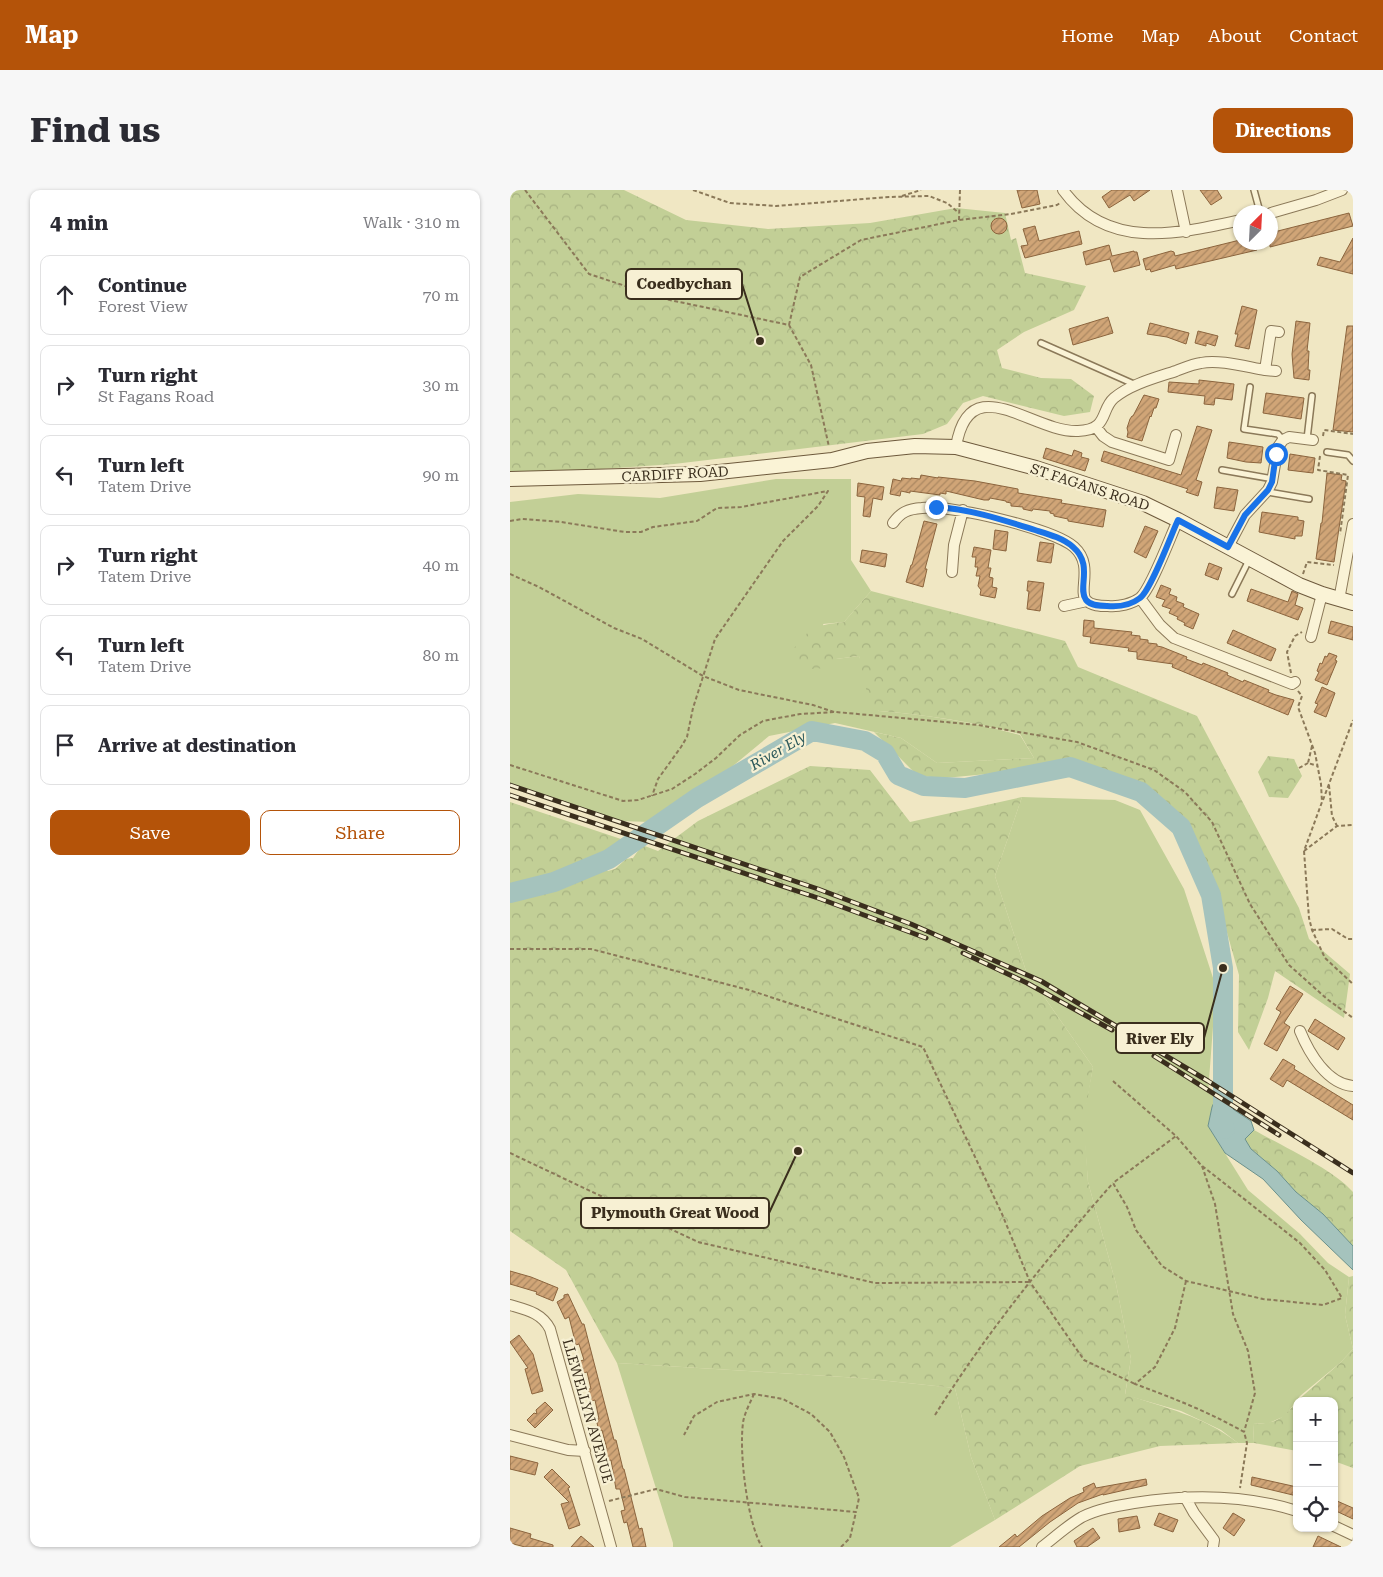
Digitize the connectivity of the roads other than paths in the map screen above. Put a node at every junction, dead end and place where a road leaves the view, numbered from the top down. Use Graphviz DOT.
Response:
graph roads {
  1 [pos="1177,190"];
  2 [pos="1254,190"];
  3 [pos="1342,190"];
  4 [pos="1066,193"];
  5 [pos="1258,205"];
  6 [pos="1278,211"];
  7 [pos="1233,222"];
  8 [pos="1186,232"];
  9 [pos="1279,332"];
  10 [pos="1041,343"];
  11 [pos="1136,385"];
  12 [pos="1250,387"];
  13 [pos="1312,396"];
  14 [pos="1096,427"];
  15 [pos="1176,435"];
  16 [pos="1314,439"];
  17 [pos="1283,440"];
  18 [pos="956,447"];
  19 [pos="1327,452"];
  20 [pos="835,458"];
  21 [pos="1353,461"];
  22 [pos="1222,470"];
  23 [pos="1273,479"];
  24 [pos="510,480"];
  25 [pos="1267,492"];
  26 [pos="1309,499"];
  27 [pos="963,510"];
  28 [pos="1178,520"];
  29 [pos="893,522"];
  30 [pos="1353,527"];
  31 [pos="1228,547"];
  32 [pos="1250,560"];
  33 [pos="952,572"];
  34 [pos="1232,594"];
  35 [pos="1322,594"];
  36 [pos="1140,598"];
  37 [pos="1087,601"];
  38 [pos="1346,601"];
  39 [pos="1064,606"];
  40 [pos="1311,637"];
  41 [pos="1294,683"];
  42 [pos="1300,1031"];
  43 [pos="1353,1086"];
  44 [pos="510,1306"];
  45 [pos="510,1435"];
  46 [pos="584,1451"];
  47 [pos="1185,1497"];
  48 [pos="1293,1510"];
  49 [pos="1338,1528"];
  50 [pos="1353,1535"];
  51 [pos="611,1547"];
  52 [pos="1042,1547"];
  53 [pos="1213,1547"];
  1 -- 8 [label="street"];
  2 -- 5 [label="lane"];
  3 -- 6 [label="street"];
  4 -- 8 [label="street"];
  7 -- 8 [label="street"];
  9 -- 11 [label="street"];
  10 -- 11 [label="lane"];
  11 -- 14 [label="street"];
  12 -- 17 [label="lane"];
  13 -- 16 [label="lane"];
  14 -- 15 [label="street"];
  14 -- 18 [label="street"];
  16 -- 17 [label="street"];
  17 -- 23 [label="street"];
  18 -- 20 [label="street, ST FAGANS ROAD"];
  18 -- 28 [label="street, ST FAGANS ROAD"];
  19 -- 21 [label="lane"];
  20 -- 24 [label="street, CARDIFF ROAD"];
  22 -- 23 [label="lane"];
  23 -- 25 [label="street"];
  25 -- 26 [label="lane"];
  25 -- 31 [label="street"];
  27 -- 29 [label="street"];
  27 -- 33 [label="street"];
  27 -- 37 [label="street"];
  28 -- 31 [label="street, ST FAGANS ROAD"];
  28 -- 36 [label="street"];
  30 -- 38 [label="street"];
  31 -- 32 [label="street, ST FAGANS ROAD"];
  32 -- 34 [label="lane"];
  32 -- 35 [label="street, ST FAGANS ROAD"];
  35 -- 38 [label="street, ST FAGANS ROAD"];
  35 -- 40 [label="street"];
  36 -- 37 [label="street"];
  36 -- 41 [label="street"];
  37 -- 39 [label="street"];
  42 -- 43 [label="street"];
  44 -- 46 [label="street, LLEWELLYN AVENUE"];
  45 -- 46 [label="street"];
  46 -- 51 [label="street, LLEWELLYN AVENUE"];
  47 -- 48 [label="street"];
  47 -- 52 [label="street"];
  47 -- 53 [label="street"];
  49 -- 50 [label="street"];
}
